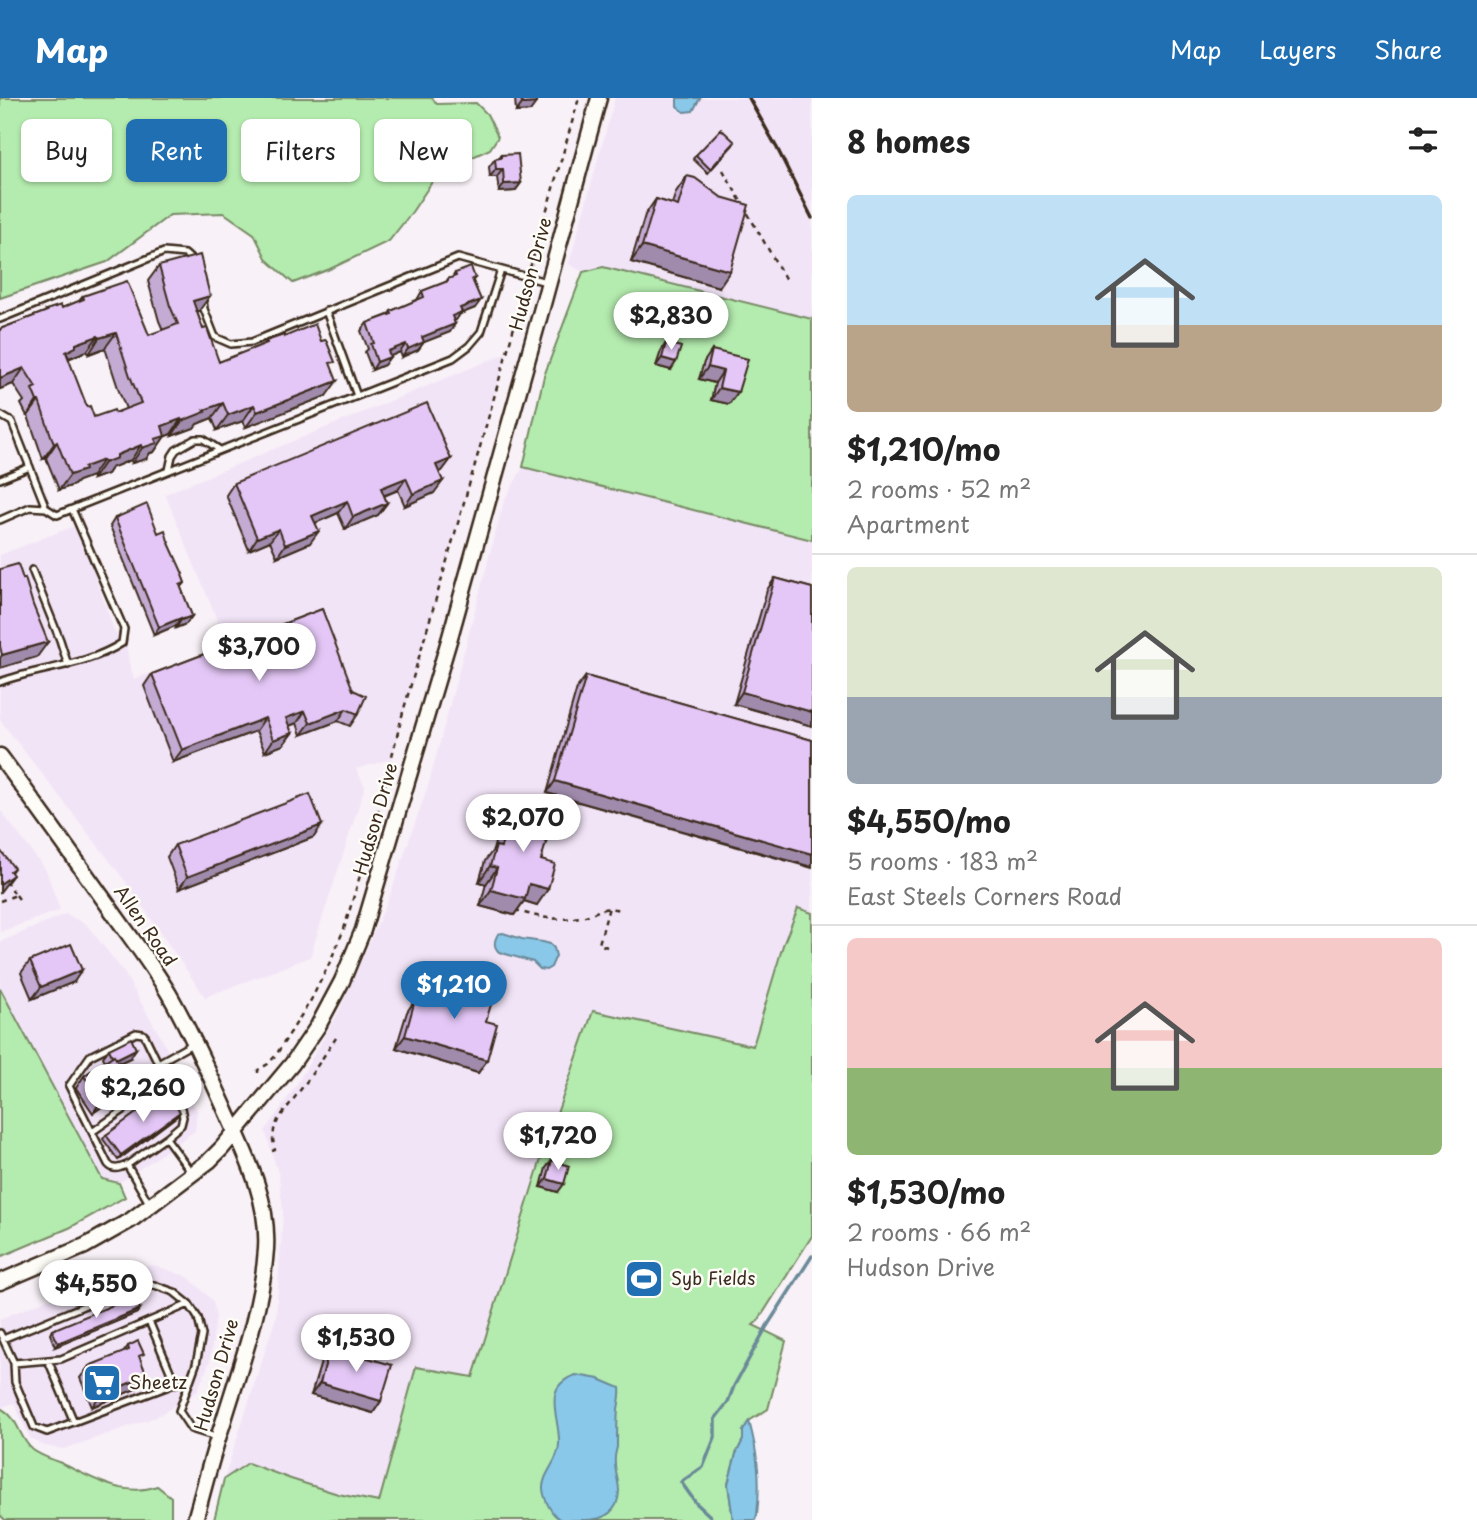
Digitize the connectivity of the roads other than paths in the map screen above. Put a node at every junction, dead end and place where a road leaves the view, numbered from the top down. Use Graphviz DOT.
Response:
graph roads {
  1 [pos="599,98"];
  2 [pos="198,266"];
  3 [pos="500,270"];
  4 [pos="549,283"];
  5 [pos="201,288"];
  6 [pos="326,312"];
  7 [pos="0,319"];
  8 [pos="357,397"];
  9 [pos="0,415"];
  10 [pos="220,450"];
  11 [pos="30,467"];
  12 [pos="169,470"];
  13 [pos="0,479"];
  14 [pos="46,508"];
  15 [pos="72,509"];
  16 [pos="0,520"];
  17 [pos="32,570"];
  18 [pos="68,665"];
  19 [pos="0,682"];
  20 [pos="0,756"];
  21 [pos="194,1043"];
  22 [pos="158,1063"];
  23 [pos="167,1080"];
  24 [pos="235,1131"];
  25 [pos="92,1132"];
  26 [pos="166,1138"];
  27 [pos="127,1164"];
  28 [pos="192,1174"];
  29 [pos="150,1205"];
  30 [pos="0,1282"];
  31 [pos="189,1304"];
  32 [pos="149,1321"];
  33 [pos="1,1335"];
  34 [pos="48,1360"];
  35 [pos="14,1363"];
  36 [pos="191,1378"];
  37 [pos="176,1383"];
  38 [pos="74,1422"];
  39 [pos="218,1437"];
  40 [pos="194,1520"];
  1 -- 4 [label="main road, Hudson Drive"];
  2 -- 7 [label="lane"];
  3 -- 4 [label="lane"];
  3 -- 6 [label="lane"];
  3 -- 8 [label="lane"];
  4 -- 24 [label="main road, Hudson Drive"];
  5 -- 6 [label="lane"];
  6 -- 8 [label="lane"];
  8 -- 10 [label="lane"];
  9 -- 11 [label="lane"];
  10 -- 12 [label="lane"];
  10 -- 12 [label="lane"];
  11 -- 13 [label="lane"];
  11 -- 14 [label="lane"];
  12 -- 15 [label="lane"];
  14 -- 15 [label="lane"];
  14 -- 16 [label="lane"];
  15 -- 18 [label="lane"];
  17 -- 18 [label="lane"];
  18 -- 19 [label="lane"];
  20 -- 21 [label="main road, Allen Road"];
  21 -- 22 [label="lane"];
  21 -- 24 [label="main road, Allen Road"];
  22 -- 23 [label="lane"];
  22 -- 25 [label="lane"];
  23 -- 25 [label="lane"];
  23 -- 26 [label="lane"];
  24 -- 28 [label="main road"];
  24 -- 39 [label="main road, Hudson Drive"];
  25 -- 27 [label="lane"];
  26 -- 27 [label="lane"];
  26 -- 28 [label="lane"];
  27 -- 29 [label="lane"];
  28 -- 29 [label="main road"];
  29 -- 30 [label="main road"];
  31 -- 32 [label="lane"];
  31 -- 33 [label="lane"];
  31 -- 36 [label="lane"];
  32 -- 34 [label="lane"];
  32 -- 37 [label="lane"];
  33 -- 35 [label="lane"];
  34 -- 35 [label="lane"];
  34 -- 38 [label="lane"];
  35 -- 38 [label="lane"];
  36 -- 37 [label="lane"];
  36 -- 39 [label="lane"];
  37 -- 38 [label="lane"];
  39 -- 40 [label="main road, Hudson Drive"];
}
